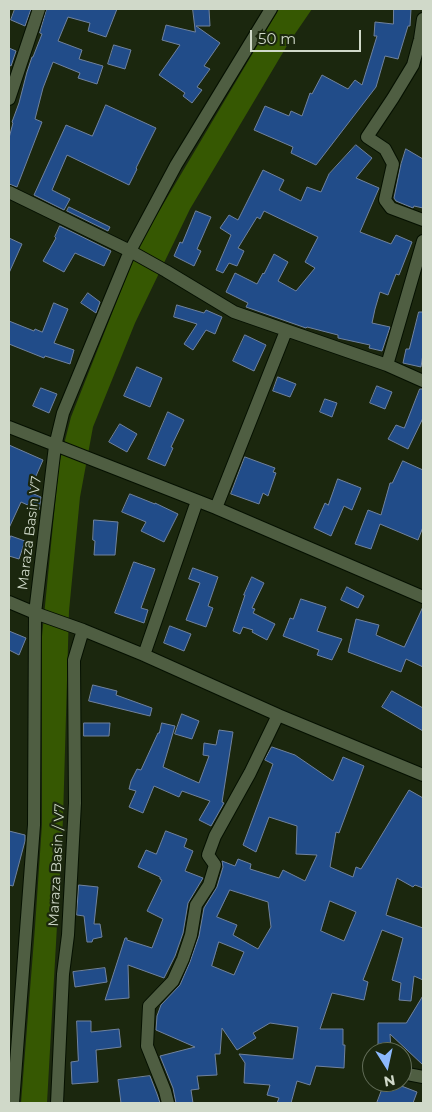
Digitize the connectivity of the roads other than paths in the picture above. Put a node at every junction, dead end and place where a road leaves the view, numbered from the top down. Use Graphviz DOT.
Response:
graph roads {
  1 [pos="39,9"];
  2 [pos="271,9"];
  3 [pos="423,19"];
  4 [pos="9,99"];
  5 [pos="9,192"];
  6 [pos="423,220"];
  7 [pos="423,241"];
  8 [pos="130,251"];
  9 [pos="286,331"];
  10 [pos="387,365"];
  11 [pos="423,382"];
  12 [pos="9,427"];
  13 [pos="55,446"];
  14 [pos="197,501"];
  15 [pos="216,508"];
  16 [pos="423,597"];
  17 [pos="9,602"];
  18 [pos="35,613"];
  19 [pos="82,630"];
  20 [pos="144,655"];
  21 [pos="278,715"];
  22 [pos="423,775"];
  23 [pos="13,1103"];
  24 [pos="57,1103"];
  25 [pos="168,1103"];
  1 -- 4 [label="street"];
  2 -- 8 [label="street, Maraza Basin V7"];
  3 -- 6 [label="street"];
  5 -- 8 [label="street"];
  7 -- 10 [label="street"];
  8 -- 9 [label="street"];
  8 -- 13 [label="street, Maraza Basin V7"];
  9 -- 10 [label="street"];
  9 -- 15 [label="street"];
  10 -- 11 [label="street"];
  12 -- 13 [label="street"];
  13 -- 14 [label="street"];
  13 -- 18 [label="street, Maraza Basin V7"];
  14 -- 15 [label="street"];
  14 -- 20 [label="street"];
  15 -- 16 [label="street"];
  17 -- 18 [label="street"];
  18 -- 19 [label="street"];
  18 -- 23 [label="street, Maraza Basin V7"];
  19 -- 20 [label="street"];
  19 -- 24 [label="street, Maraza Basin / V7"];
  20 -- 21 [label="street"];
  21 -- 22 [label="street"];
  21 -- 25 [label="street"];
}
